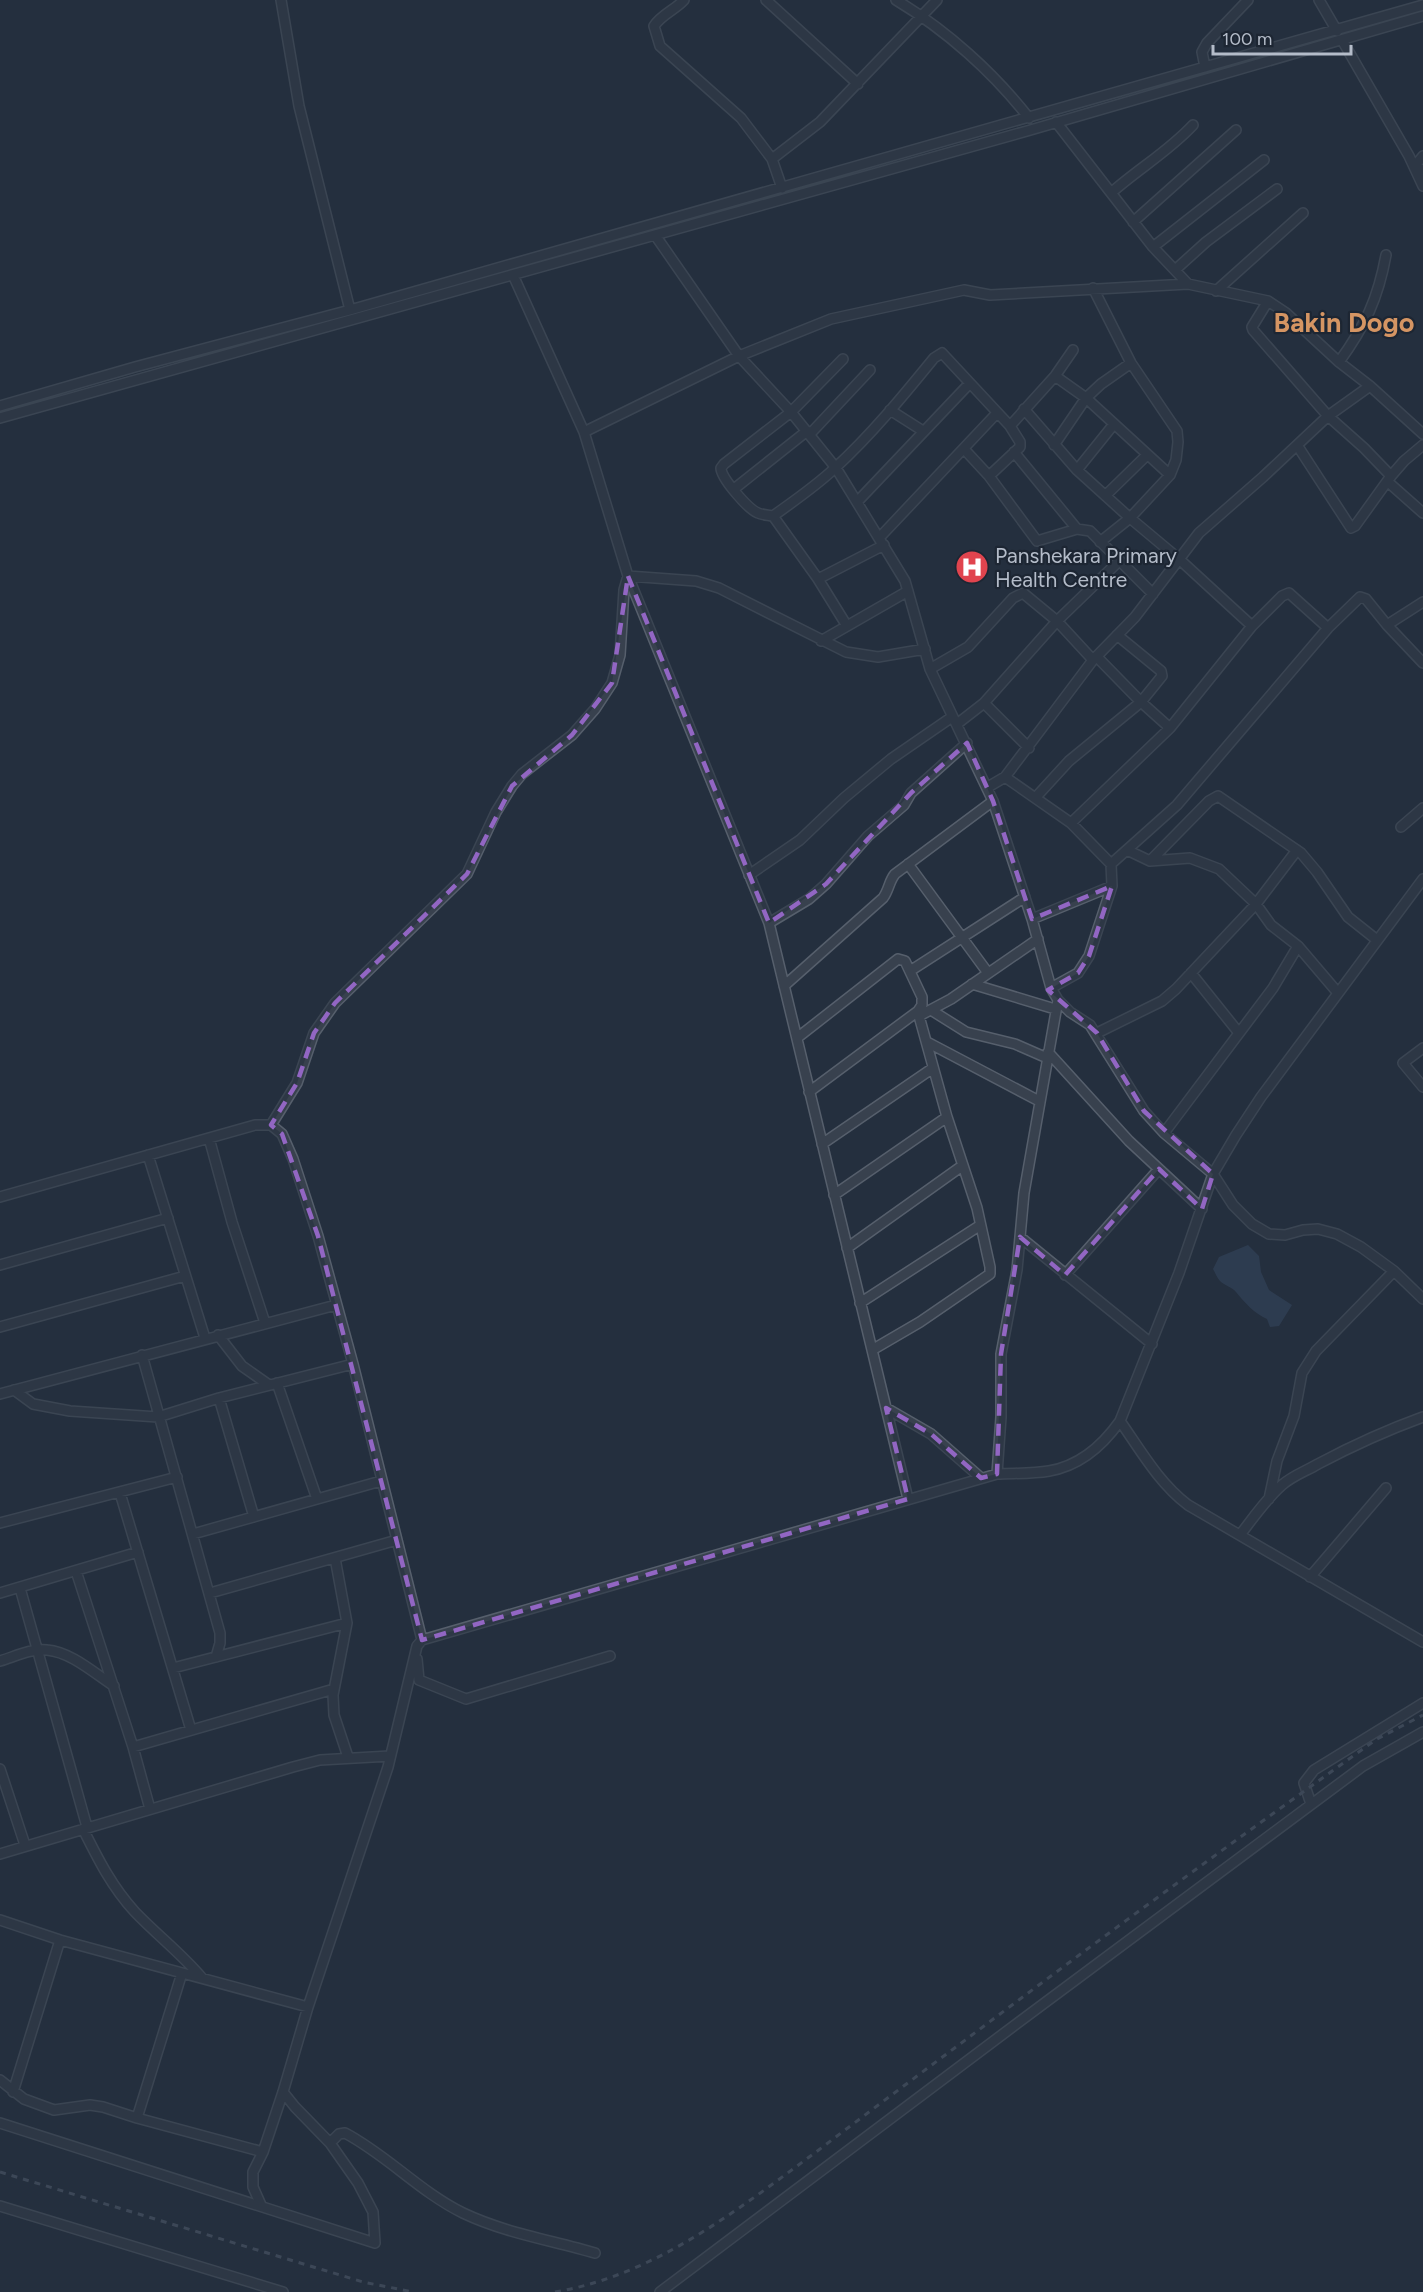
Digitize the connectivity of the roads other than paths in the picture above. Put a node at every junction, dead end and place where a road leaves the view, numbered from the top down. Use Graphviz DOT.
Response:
graph roads {
  1 [pos="281,0"];
  2 [pos="684,0"];
  3 [pos="766,0"];
  4 [pos="896,0"];
  5 [pos="937,0"];
  6 [pos="1248,0"];
  7 [pos="1319,0"];
  8 [pos="1405,0"];
  9 [pos="1423,5"];
  10 [pos="1410,9"];
  11 [pos="921,15"];
  12 [pos="1423,16"];
  13 [pos="1340,35"];
  14 [pos="1302,45"];
  15 [pos="1205,67"];
  16 [pos="858,84"];
  17 [pos="1029,118"];
  18 [pos="1056,122"];
  19 [pos="1193,125"];
  20 [pos="1236,130"];
  21 [pos="1423,156"];
  22 [pos="772,159"];
  23 [pos="1264,160"];
  24 [pos="1419,169"];
  25 [pos="1423,186"];
  26 [pos="782,188"];
  27 [pos="1277,189"];
  28 [pos="1111,192"];
  29 [pos="1303,213"];
  30 [pos="1133,222"];
  31 [pos="655,235"];
  32 [pos="1153,247"];
  33 [pos="1386,255"];
  34 [pos="1175,270"];
  35 [pos="513,275"];
  36 [pos="456,280"];
  37 [pos="1188,284"];
  38 [pos="1093,288"];
  39 [pos="458,290"];
  40 [pos="1216,291"];
  41 [pos="1268,301"];
  42 [pos="350,310"];
  43 [pos="1074,350"];
  44 [pos="739,356"];
  45 [pos="843,359"];
  46 [pos="1339,362"];
  47 [pos="1131,363"];
  48 [pos="870,370"];
  49 [pos="1055,376"];
  50 [pos="970,382"];
  51 [pos="1370,386"];
  52 [pos="1086,398"];
  53 [pos="0,406"];
  54 [pos="1024,410"];
  55 [pos="890,411"];
  56 [pos="791,412"];
  57 [pos="997,413"];
  58 [pos="1328,416"];
  59 [pos="0,418"];
  60 [pos="1114,424"];
  61 [pos="1010,426"];
  62 [pos="923,431"];
  63 [pos="584,432"];
  64 [pos="808,433"];
  65 [pos="1423,434"];
  66 [pos="1054,445"];
  67 [pos="1297,445"];
  68 [pos="1423,445"];
  69 [pos="964,449"];
  70 [pos="1014,452"];
  71 [pos="1147,454"];
  72 [pos="836,468"];
  73 [pos="1077,470"];
  74 [pos="1170,475"];
  75 [pos="989,477"];
  76 [pos="1390,479"];
  77 [pos="734,489"];
  78 [pos="1106,495"];
  79 [pos="857,502"];
  80 [pos="1423,513"];
  81 [pos="773,516"];
  82 [pos="1130,518"];
  83 [pos="1077,529"];
  84 [pos="882,541"];
  85 [pos="1100,542"];
  86 [pos="1179,559"];
  87 [pos="1119,561"];
  88 [pos="628,576"];
  89 [pos="819,579"];
  90 [pos="908,591"];
  91 [pos="1152,594"];
  92 [pos="1423,603"];
  93 [pos="1056,621"];
  94 [pos="1387,625"];
  95 [pos="847,626"];
  96 [pos="1252,626"];
  97 [pos="1328,628"];
  98 [pos="1118,635"];
  99 [pos="821,641"];
  100 [pos="925,649"];
  101 [pos="1095,659"];
  102 [pos="1423,663"];
  103 [pos="930,669"];
  104 [pos="1141,702"];
  105 [pos="984,703"];
  106 [pos="955,721"];
  107 [pos="1170,728"];
  108 [pos="967,743"];
  109 [pos="1029,748"];
  110 [pos="1005,777"];
  111 [pos="988,787"];
  112 [pos="1036,797"];
  113 [pos="993,801"];
  114 [pos="1423,808"];
  115 [pos="1071,823"];
  116 [pos="1401,827"];
  117 [pos="1127,850"];
  118 [pos="1297,850"];
  119 [pos="1150,861"];
  120 [pos="908,864"];
  121 [pos="1111,864"];
  122 [pos="749,875"];
  123 [pos="1423,879"];
  124 [pos="1112,886"];
  125 [pos="1025,897"];
  126 [pos="1256,904"];
  127 [pos="1032,919"];
  128 [pos="769,923"];
  129 [pos="962,937"];
  130 [pos="1038,939"];
  131 [pos="1377,940"];
  132 [pos="1298,946"];
  133 [pos="910,971"];
  134 [pos="988,973"];
  135 [pos="1191,973"];
  136 [pos="972,984"];
  137 [pos="784,986"];
  138 [pos="1051,988"];
  139 [pos="1338,993"];
  140 [pos="1057,1005"];
  141 [pos="931,1010"];
  142 [pos="918,1014"];
  143 [pos="1096,1033"];
  144 [pos="1239,1033"];
  145 [pos="797,1038"];
  146 [pos="927,1042"];
  147 [pos="1423,1048"];
  148 [pos="1048,1055"];
  149 [pos="933,1068"];
  150 [pos="1423,1087"];
  151 [pos="809,1092"];
  152 [pos="1039,1101"];
  153 [pos="947,1117"];
  154 [pos="271,1125"];
  155 [pos="1164,1133"];
  156 [pos="209,1138"];
  157 [pos="822,1144"];
  158 [pos="148,1155"];
  159 [pos="962,1166"];
  160 [pos="1159,1169"];
  161 [pos="1213,1174"];
  162 [pos="834,1195"];
  163 [pos="0,1197"];
  164 [pos="1202,1209"];
  165 [pos="168,1218"];
  166 [pos="979,1226"];
  167 [pos="1020,1237"];
  168 [pos="847,1248"];
  169 [pos="0,1265"];
  170 [pos="1394,1271"];
  171 [pos="1065,1275"];
  172 [pos="185,1276"];
  173 [pos="1423,1299"];
  174 [pos="860,1302"];
  175 [pos="336,1305"];
  176 [pos="265,1323"];
  177 [pos="0,1327"];
  178 [pos="218,1335"];
  179 [pos="205,1338"];
  180 [pos="1152,1344"];
  181 [pos="872,1350"];
  182 [pos="142,1355"];
  183 [pos="353,1364"];
  184 [pos="273,1384"];
  185 [pos="14,1390"];
  186 [pos="0,1394"];
  187 [pos="219,1398"];
  188 [pos="886,1408"];
  189 [pos="1423,1417"];
  190 [pos="158,1418"];
  191 [pos="1120,1421"];
  192 [pos="997,1474"];
  193 [pos="177,1477"];
  194 [pos="981,1478"];
  195 [pos="381,1481"];
  196 [pos="1386,1488"];
  197 [pos="120,1493"];
  198 [pos="317,1499"];
  199 [pos="908,1499"];
  200 [pos="1269,1499"];
  201 [pos="254,1517"];
  202 [pos="0,1524"];
  203 [pos="193,1534"];
  204 [pos="1240,1534"];
  205 [pos="397,1540"];
  206 [pos="138,1552"];
  207 [pos="335,1558"];
  208 [pos="76,1571"];
  209 [pos="1310,1577"];
  210 [pos="20,1588"];
  211 [pos="0,1593"];
  212 [pos="210,1593"];
  213 [pos="347,1623"];
  214 [pos="422,1640"];
  215 [pos="1423,1642"];
  216 [pos="38,1650"];
  217 [pos="416,1651"];
  218 [pos="610,1656"];
  219 [pos="216,1657"];
  220 [pos="0,1661"];
  221 [pos="173,1668"];
  222 [pos="114,1686"];
  223 [pos="334,1689"];
  224 [pos="1423,1703"];
  225 [pos="191,1730"];
  226 [pos="1423,1732"];
  227 [pos="133,1747"];
  228 [pos="390,1756"];
  229 [pos="348,1757"];
  230 [pos="0,1769"];
  231 [pos="1311,1804"];
  232 [pos="150,1809"];
  233 [pos="85,1828"];
  234 [pos="25,1845"];
  235 [pos="0,1854"];
  236 [pos="0,1920"];
  237 [pos="60,1940"];
  238 [pos="182,1973"];
  239 [pos="202,1978"];
  240 [pos="308,2007"];
  241 [pos="0,2080"];
  242 [pos="13,2092"];
  243 [pos="283,2092"];
  244 [pos="137,2118"];
  245 [pos="0,2123"];
  246 [pos="330,2142"];
  247 [pos="263,2152"];
  248 [pos="261,2205"];
  249 [pos="0,2206"];
  250 [pos="595,2253"];
  251 [pos="284,2292"];
  252 [pos="660,2292"];
  1 -- 42 [label="street"];
  2 -- 22 [label="street"];
  3 -- 16 [label="street"];
  4 -- 11 [label="street"];
  5 -- 11 [label="street"];
  6 -- 15 [label="street"];
  7 -- 13 [label="street"];
  8 -- 10 [label="street"];
  9 -- 10 [label="street"];
  10 -- 13 [label="street"];
  11 -- 16 [label="street"];
  11 -- 17 [label="street"];
  12 -- 13 [label="street"];
  13 -- 14 [label="street"];
  13 -- 24 [label="street"];
  14 -- 15 [label="street"];
  14 -- 18 [label="street"];
  15 -- 17 [label="street"];
  16 -- 22 [label="street"];
  17 -- 26 [label="street"];
  18 -- 28 [label="street"];
  18 -- 31 [label="street"];
  19 -- 28 [label="street"];
  20 -- 30 [label="street"];
  21 -- 24 [label="street"];
  22 -- 26 [label="street"];
  23 -- 32 [label="street"];
  24 -- 25 [label="street"];
  26 -- 36 [label="street"];
  27 -- 34 [label="street"];
  28 -- 30 [label="street"];
  29 -- 40 [label="street"];
  30 -- 32 [label="street"];
  31 -- 35 [label="street"];
  31 -- 44 [label="street"];
  32 -- 34 [label="street"];
  33 -- 46 [label="street"];
  34 -- 37 [label="street"];
  35 -- 39 [label="street"];
  35 -- 63 [label="street"];
  36 -- 39 [label="street"];
  36 -- 42 [label="street"];
  37 -- 38 [label="street"];
  37 -- 40 [label="street"];
  38 -- 44 [label="street"];
  38 -- 47 [label="street"];
  39 -- 59 [label="street"];
  40 -- 41 [label="street"];
  41 -- 46 [label="street"];
  41 -- 58 [label="street"];
  42 -- 53 [label="street"];
  43 -- 49 [label="street"];
  44 -- 56 [label="street"];
  44 -- 63 [label="street"];
  45 -- 56 [label="street"];
  46 -- 51 [label="street"];
  47 -- 52 [label="street"];
  47 -- 74 [label="street"];
  48 -- 64 [label="street"];
  49 -- 52 [label="street"];
  49 -- 54 [label="street"];
  50 -- 55 [label="street"];
  50 -- 57 [label="street"];
  50 -- 62 [label="street"];
  51 -- 58 [label="street"];
  51 -- 65 [label="street"];
  52 -- 60 [label="street"];
  52 -- 66 [label="street"];
  54 -- 61 [label="street"];
  54 -- 66 [label="street"];
  55 -- 62 [label="street"];
  55 -- 72 [label="street"];
  56 -- 64 [label="street"];
  56 -- 77 [label="street"];
  57 -- 61 [label="street"];
  57 -- 69 [label="street"];
  58 -- 67 [label="street"];
  58 -- 76 [label="street"];
  60 -- 71 [label="street"];
  60 -- 73 [label="street"];
  61 -- 70 [label="street"];
  62 -- 79 [label="street"];
  63 -- 88 [label="street"];
  64 -- 72 [label="street"];
  64 -- 77 [label="street"];
  66 -- 73 [label="street"];
  67 -- 76 [label="street"];
  67 -- 86 [label="street"];
  68 -- 76 [label="street"];
  69 -- 75 [label="street"];
  69 -- 84 [label="street"];
  70 -- 75 [label="street"];
  70 -- 83 [label="street"];
  71 -- 74 [label="street"];
  71 -- 78 [label="street"];
  72 -- 79 [label="street"];
  72 -- 81 [label="street"];
  73 -- 78 [label="street"];
  74 -- 82 [label="street"];
  75 -- 83 [label="street"];
  76 -- 80 [label="street"];
  77 -- 81 [label="street"];
  78 -- 82 [label="street"];
  79 -- 84 [label="street"];
  81 -- 89 [label="street"];
  82 -- 85 [label="street"];
  82 -- 86 [label="street"];
  83 -- 85 [label="street"];
  84 -- 89 [label="street"];
  84 -- 90 [label="street"];
  85 -- 87 [label="street"];
  86 -- 91 [label="street"];
  86 -- 96 [label="street"];
  87 -- 91 [label="street"];
  87 -- 93 [label="street"];
  88 -- 99 [label="street"];
  88 -- 122 [label="street"];
  88 -- 154 [label="street"];
  89 -- 95 [label="street"];
  90 -- 95 [label="street"];
  90 -- 100 [label="street"];
  91 -- 98 [label="street"];
  92 -- 94 [label="street"];
  93 -- 101 [label="street"];
  93 -- 103 [label="street"];
  93 -- 105 [label="street"];
  94 -- 97 [label="street"];
  94 -- 102 [label="street"];
  95 -- 99 [label="street"];
  96 -- 97 [label="street"];
  96 -- 107 [label="street"];
  97 -- 117 [label="street"];
  98 -- 101 [label="street"];
  98 -- 104 [label="street"];
  99 -- 100 [label="street"];
  100 -- 103 [label="street"];
  101 -- 104 [label="street"];
  101 -- 109 [label="street"];
  103 -- 106 [label="street"];
  104 -- 107 [label="street"];
  104 -- 112 [label="street"];
  105 -- 106 [label="street"];
  105 -- 109 [label="street"];
  106 -- 108 [label="street"];
  106 -- 122 [label="street"];
  107 -- 115 [label="street"];
  108 -- 111 [label="street"];
  108 -- 128 [label="street"];
  109 -- 110 [label="street"];
  110 -- 111 [label="street"];
  110 -- 112 [label="street"];
  111 -- 113 [label="street"];
  112 -- 115 [label="street"];
  113 -- 120 [label="street"];
  113 -- 125 [label="street"];
  114 -- 116 [label="street"];
  115 -- 121 [label="street"];
  117 -- 119 [label="street"];
  117 -- 121 [label="street"];
  118 -- 119 [label="street"];
  118 -- 126 [label="street"];
  118 -- 131 [label="street"];
  119 -- 126 [label="street"];
  120 -- 129 [label="street"];
  120 -- 137 [label="street"];
  121 -- 124 [label="street"];
  122 -- 128 [label="street"];
  123 -- 131 [label="street"];
  124 -- 127 [label="street"];
  124 -- 138 [label="street"];
  125 -- 127 [label="street"];
  125 -- 129 [label="street"];
  126 -- 132 [label="street"];
  126 -- 135 [label="street"];
  127 -- 130 [label="street"];
  128 -- 137 [label="street"];
  129 -- 133 [label="street"];
  129 -- 134 [label="street"];
  130 -- 134 [label="street"];
  130 -- 138 [label="street"];
  131 -- 139 [label="street"];
  132 -- 139 [label="street"];
  132 -- 144 [label="street"];
  133 -- 142 [label="street"];
  133 -- 145 [label="street"];
  134 -- 136 [label="street"];
  135 -- 143 [label="street"];
  135 -- 144 [label="street"];
  136 -- 140 [label="street"];
  136 -- 141 [label="street"];
  137 -- 145 [label="street"];
  138 -- 140 [label="street"];
  139 -- 161 [label="street"];
  140 -- 143 [label="street"];
  140 -- 148 [label="street"];
  141 -- 142 [label="street"];
  141 -- 148 [label="street"];
  142 -- 146 [label="street"];
  142 -- 151 [label="street"];
  143 -- 155 [label="street"];
  144 -- 155 [label="street"];
  145 -- 151 [label="street"];
  146 -- 149 [label="street"];
  146 -- 152 [label="street"];
  147 -- 150 [label="street"];
  148 -- 152 [label="street"];
  148 -- 160 [label="street"];
  149 -- 153 [label="street"];
  149 -- 157 [label="street"];
  151 -- 157 [label="street"];
  152 -- 167 [label="street"];
  153 -- 159 [label="street"];
  153 -- 162 [label="street"];
  154 -- 156 [label="street"];
  154 -- 175 [label="street"];
  155 -- 161 [label="street"];
  156 -- 158 [label="street"];
  156 -- 176 [label="street"];
  157 -- 162 [label="street"];
  158 -- 163 [label="street"];
  158 -- 165 [label="street"];
  159 -- 166 [label="street"];
  159 -- 168 [label="street"];
  160 -- 164 [label="street"];
  160 -- 171 [label="street"];
  161 -- 164 [label="street"];
  161 -- 170 [label="street"];
  162 -- 168 [label="street"];
  164 -- 180 [label="street"];
  165 -- 169 [label="street"];
  165 -- 172 [label="street"];
  166 -- 174 [label="street"];
  166 -- 181 [label="street"];
  167 -- 171 [label="street"];
  167 -- 192 [label="street"];
  168 -- 174 [label="street"];
  170 -- 173 [label="street"];
  170 -- 200 [label="street"];
  171 -- 180 [label="street"];
  172 -- 177 [label="street"];
  172 -- 179 [label="street"];
  174 -- 181 [label="street"];
  175 -- 176 [label="street"];
  175 -- 183 [label="street"];
  176 -- 178 [label="street"];
  178 -- 179 [label="street"];
  178 -- 184 [label="street"];
  179 -- 182 [label="street"];
  180 -- 191 [label="street"];
  181 -- 188 [label="street"];
  182 -- 185 [label="street"];
  182 -- 190 [label="street"];
  183 -- 184 [label="street"];
  183 -- 195 [label="street"];
  184 -- 187 [label="street"];
  184 -- 198 [label="street"];
  185 -- 186 [label="street"];
  185 -- 190 [label="street"];
  187 -- 190 [label="street"];
  187 -- 201 [label="street"];
  188 -- 194 [label="street"];
  188 -- 199 [label="street"];
  189 -- 200 [label="street"];
  190 -- 193 [label="street"];
  191 -- 192 [label="street"];
  191 -- 204 [label="street"];
  192 -- 194 [label="street"];
  193 -- 197 [label="street"];
  193 -- 203 [label="street"];
  194 -- 199 [label="street"];
  195 -- 198 [label="street"];
  195 -- 205 [label="street"];
  196 -- 209 [label="street"];
  197 -- 202 [label="street"];
  197 -- 206 [label="street"];
  198 -- 201 [label="street"];
  199 -- 214 [label="street"];
  200 -- 204 [label="street"];
  201 -- 203 [label="street"];
  203 -- 212 [label="street"];
  204 -- 209 [label="street"];
  205 -- 207 [label="street"];
  205 -- 214 [label="street"];
  206 -- 208 [label="street"];
  206 -- 221 [label="street"];
  207 -- 212 [label="street"];
  207 -- 213 [label="street"];
  208 -- 210 [label="street"];
  208 -- 222 [label="street"];
  209 -- 215 [label="street"];
  210 -- 211 [label="street"];
  210 -- 216 [label="street"];
  212 -- 219 [label="street"];
  213 -- 219 [label="street"];
  213 -- 223 [label="street"];
  214 -- 217 [label="street"];
  216 -- 220 [label="street"];
  216 -- 222 [label="street"];
  216 -- 233 [label="street"];
  217 -- 218 [label="street"];
  217 -- 228 [label="street"];
  219 -- 221 [label="street"];
  221 -- 225 [label="street"];
  222 -- 227 [label="street"];
  223 -- 225 [label="street"];
  223 -- 229 [label="street"];
  224 -- 231 [label="street"];
  225 -- 227 [label="street"];
  226 -- 231 [label="street"];
  227 -- 232 [label="street"];
  228 -- 229 [label="street"];
  228 -- 240 [label="street"];
  229 -- 232 [label="street"];
  230 -- 234 [label="street"];
  231 -- 252 [label="street"];
  232 -- 233 [label="street"];
  233 -- 234 [label="street"];
  233 -- 239 [label="street"];
  234 -- 235 [label="street"];
  236 -- 237 [label="street"];
  237 -- 238 [label="street"];
  237 -- 242 [label="street"];
  238 -- 239 [label="street"];
  238 -- 244 [label="street"];
  239 -- 240 [label="street"];
  240 -- 243 [label="street"];
  241 -- 242 [label="street"];
  242 -- 244 [label="street"];
  243 -- 246 [label="street"];
  243 -- 247 [label="street"];
  244 -- 247 [label="street"];
  245 -- 248 [label="street"];
  246 -- 248 [label="street"];
  246 -- 250 [label="street"];
  247 -- 248 [label="street"];
  249 -- 251 [label="street"];
}
